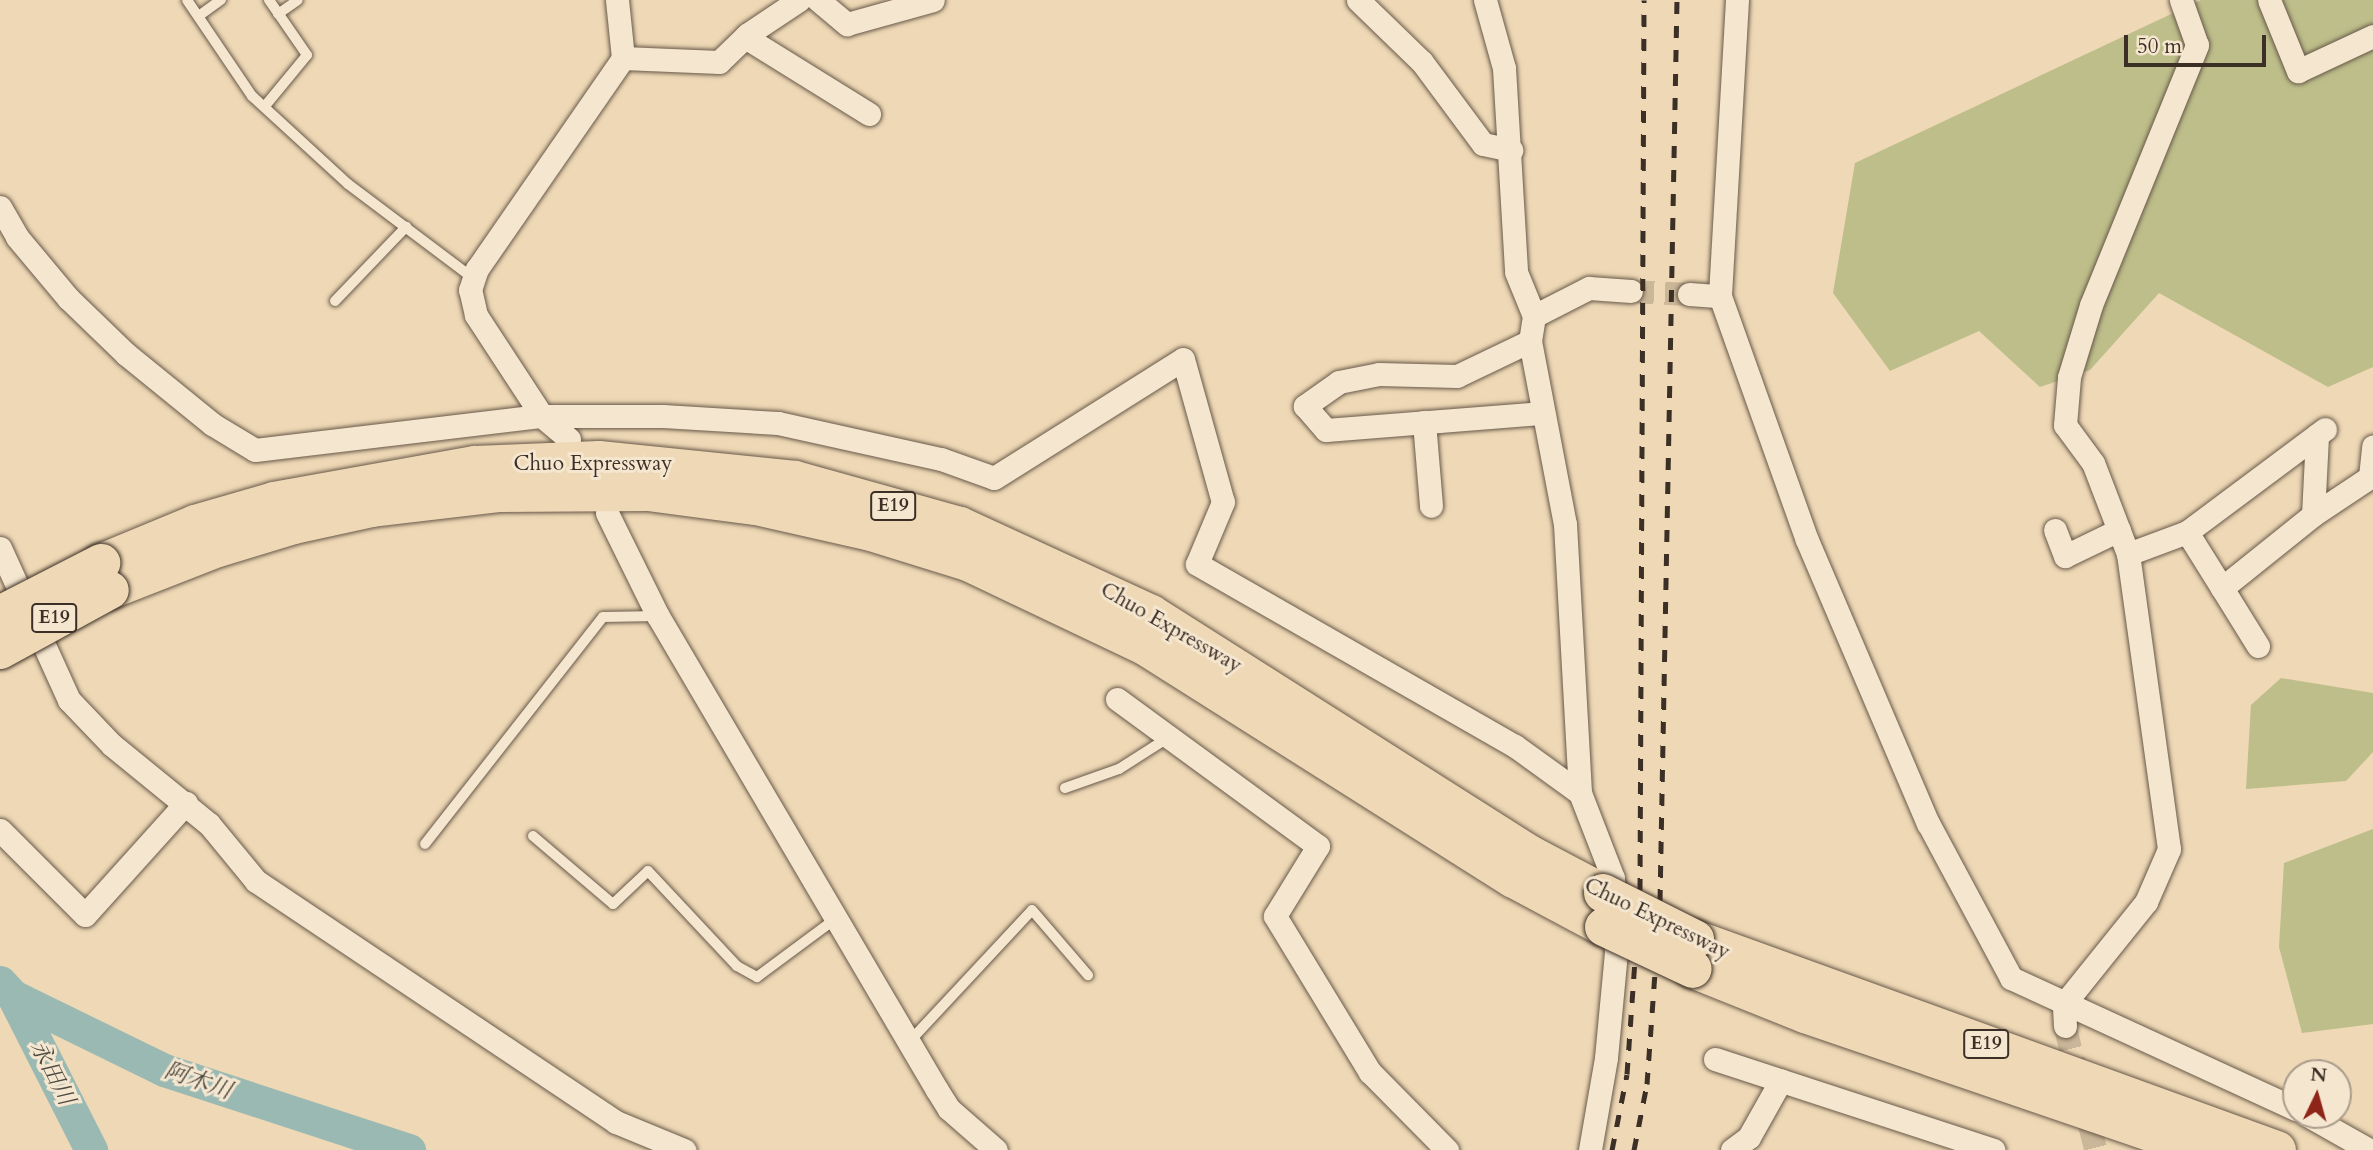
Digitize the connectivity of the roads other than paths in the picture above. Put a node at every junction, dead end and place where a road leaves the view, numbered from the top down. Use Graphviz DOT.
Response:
graph roads {
  1 [pos="187,0"];
  2 [pos="221,0"];
  3 [pos="269,0"];
  4 [pos="298,0"];
  5 [pos="617,0"];
  6 [pos="799,0"];
  7 [pos="818,0"];
  8 [pos="933,0"];
  9 [pos="1358,0"];
  10 [pos="1485,0"];
  11 [pos="1737,0"];
  12 [pos="2181,0"];
  13 [pos="2269,0"];
  14 [pos="278,14"];
  15 [pos="200,15"];
  16 [pos="2373,36"];
  17 [pos="745,37"];
  18 [pos="623,58"];
  19 [pos="265,106"];
  20 [pos="869,114"];
  21 [pos="1511,150"];
  22 [pos="0,207"];
  23 [pos="406,227"];
  24 [pos="474,279"];
  25 [pos="1631,291"];
  26 [pos="1689,294"];
  27 [pos="1720,296"];
  28 [pos="335,301"];
  29 [pos="1534,316"];
  30 [pos="1530,341"];
  31 [pos="1543,413"];
  32 [pos="542,416"];
  33 [pos="1424,422"];
  34 [pos="569,439"];
  35 [pos="2373,446"];
  36 [pos="1431,506"];
  37 [pos="607,513"];
  38 [pos="2313,515"];
  39 [pos="2055,530"];
  40 [pos="2119,530"];
  41 [pos="2186,532"];
  42 [pos="0,548"];
  43 [pos="2128,554"];
  44 [pos="106,577"];
  45 [pos="2222,588"];
  46 [pos="0,615"];
  47 [pos="658,616"];
  48 [pos="2258,646"];
  49 [pos="0,650"];
  50 [pos="1117,699"];
  51 [pos="1169,737"];
  52 [pos="1065,788"];
  53 [pos="1580,793"];
  54 [pos="186,803"];
  55 [pos="0,831"];
  56 [pos="533,836"];
  57 [pos="425,844"];
  58 [pos="835,919"];
  59 [pos="1694,954"];
  60 [pos="1088,975"];
  61 [pos="2064,1015"];
  62 [pos="909,1042"];
  63 [pos="1715,1059"];
  64 [pos="1780,1080"];
  65 [pos="2282,1101"];
  66 [pos="2332,1129"];
  67 [pos="1442,1148"];
  68 [pos="684,1150"];
  69 [pos="996,1150"];
  70 [pos="1590,1150"];
  71 [pos="1732,1150"];
  72 [pos="1993,1150"];
  73 [pos="2203,1150"];
  74 [pos="2277,1150"];
  75 [pos="2369,1150"];
  1 -- 15 [label="lane"];
  2 -- 15 [label="lane"];
  3 -- 14 [label="lane"];
  4 -- 14 [label="lane"];
  5 -- 18 [label="street"];
  6 -- 17 [label="street"];
  7 -- 8 [label="street"];
  9 -- 21 [label="street"];
  10 -- 21 [label="street"];
  11 -- 27 [label="street"];
  12 -- 40 [label="street"];
  13 -- 16 [label="street"];
  14 -- 19 [label="lane"];
  15 -- 19 [label="lane"];
  17 -- 18 [label="street"];
  17 -- 20 [label="street"];
  18 -- 24 [label="street"];
  19 -- 23 [label="lane"];
  21 -- 29 [label="street"];
  22 -- 32 [label="street"];
  23 -- 24 [label="lane"];
  23 -- 28 [label="lane"];
  24 -- 32 [label="street"];
  25 -- 29 [label="street"];
  26 -- 27 [label="street"];
  27 -- 61 [label="street"];
  29 -- 30 [label="street"];
  30 -- 31 [label="street"];
  30 -- 33 [label="street"];
  31 -- 33 [label="street"];
  31 -- 53 [label="street"];
  32 -- 34 [label="street"];
  32 -- 53 [label="street"];
  33 -- 36 [label="street"];
  35 -- 38 [label="street"];
  37 -- 47 [label="street"];
  38 -- 41 [label="street"];
  38 -- 45 [label="street"];
  39 -- 40 [label="street"];
  40 -- 43 [label="street"];
  41 -- 43 [label="street"];
  41 -- 45 [label="street"];
  42 -- 54 [label="street"];
  43 -- 61 [label="street"];
  44 -- 46 [label="highway, Chuo Expressway / E19, bridge"];
  44 -- 49 [label="highway, Chuo Expressway / E19, bridge"];
  44 -- 59 [label="highway, Chuo Expressway / E19, bridge"];
  45 -- 48 [label="street"];
  47 -- 57 [label="lane"];
  47 -- 58 [label="street"];
  50 -- 51 [label="street"];
  51 -- 52 [label="lane"];
  51 -- 67 [label="street"];
  53 -- 70 [label="street"];
  54 -- 55 [label="street"];
  54 -- 68 [label="street"];
  56 -- 58 [label="lane"];
  58 -- 62 [label="street"];
  59 -- 73 [label="highway, Chuo Expressway / E19"];
  59 -- 74 [label="highway, Chuo Expressway / E19"];
  60 -- 62 [label="lane"];
  61 -- 65 [label="street"];
  62 -- 69 [label="street"];
  63 -- 64 [label="street"];
  64 -- 71 [label="street"];
  64 -- 72 [label="street"];
  66 -- 75 [label="street"];
}
